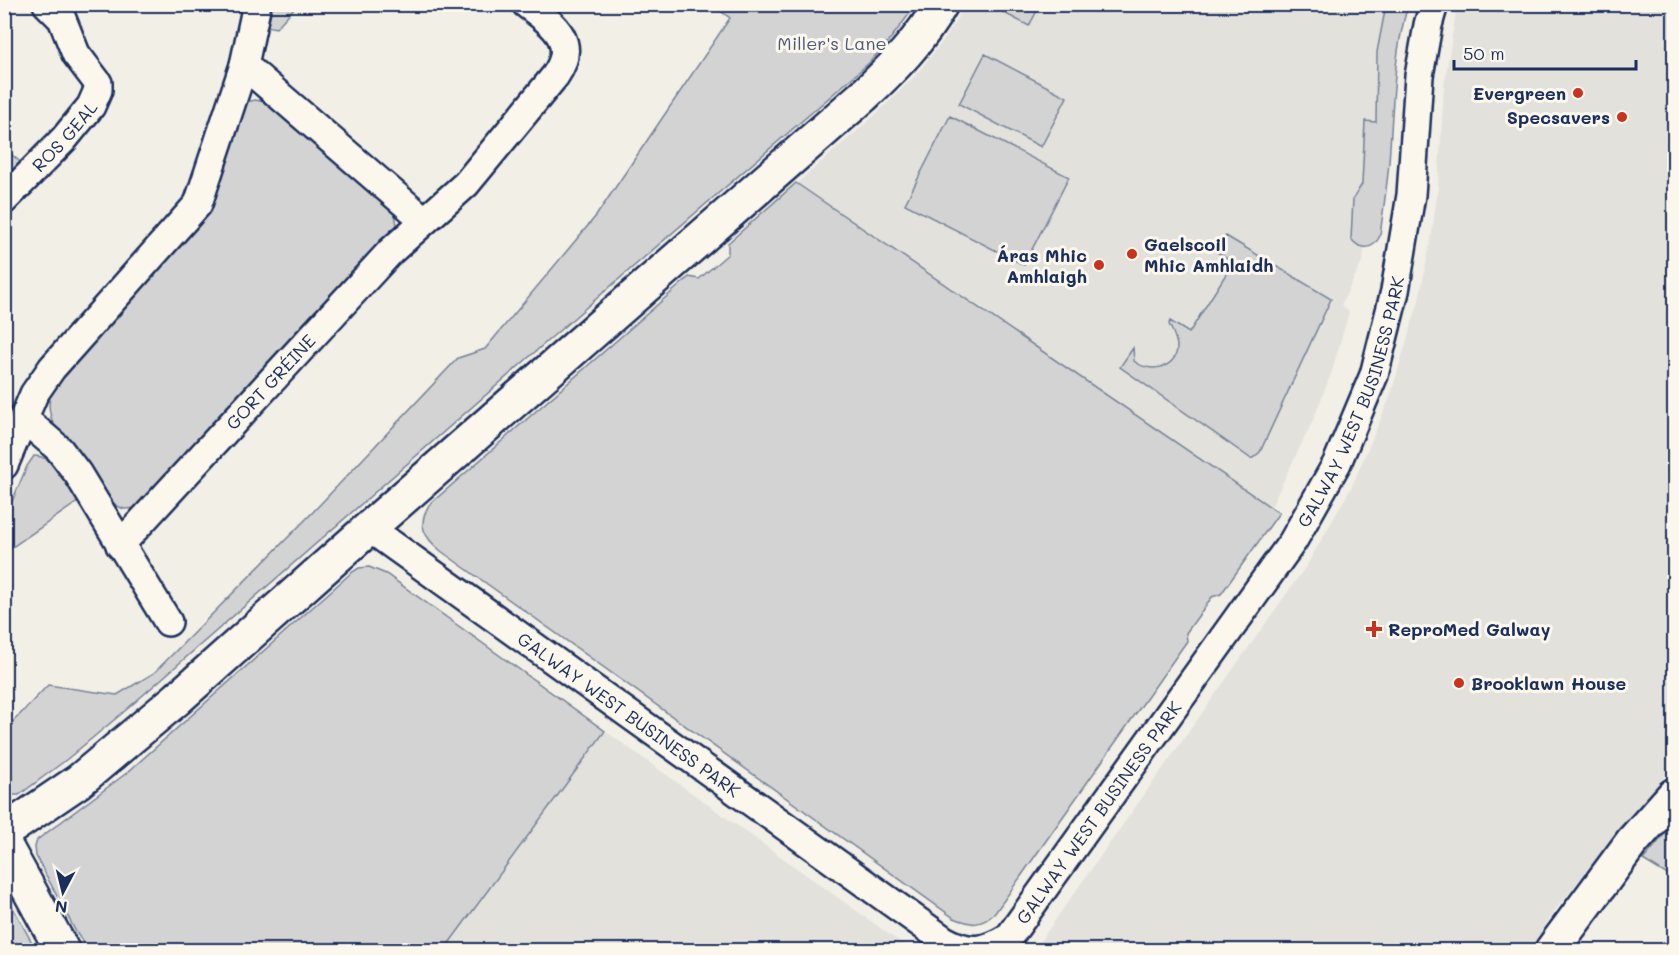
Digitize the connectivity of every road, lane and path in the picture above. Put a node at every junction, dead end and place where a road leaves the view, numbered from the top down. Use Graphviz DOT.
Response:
graph roads {
  1 [pos="46,4"];
  2 [pos="257,4"];
  3 [pos="526,4"];
  4 [pos="941,4"];
  5 [pos="1434,4"];
  6 [pos="244,65"];
  7 [pos="4,200"];
  8 [pos="424,220"];
  9 [pos="23,418"];
  10 [pos="4,465"];
  11 [pos="369,528"];
  12 [pos="120,545"];
  13 [pos="168,622"];
  14 [pos="1674,795"];
  15 [pos="4,832"];
  16 [pos="4,844"];
  17 [pos="62,951"];
  18 [pos="1552,951"];
  1 -- 7 [label="street, ROS GEAL"];
  2 -- 6 [label="street"];
  3 -- 8 [label="street, GORT GRÉINE"];
  4 -- 11 [label="street"];
  5 -- 11 [label="street, GALWAY WEST BUSINESS PARK"];
  6 -- 8 [label="street"];
  6 -- 9 [label="street"];
  8 -- 12 [label="street, GORT GRÉINE"];
  9 -- 10 [label="street"];
  9 -- 12 [label="street"];
  11 -- 15 [label="street"];
  12 -- 13 [label="street"];
  14 -- 18 [label="street"];
  16 -- 17 [label="street"];
}
